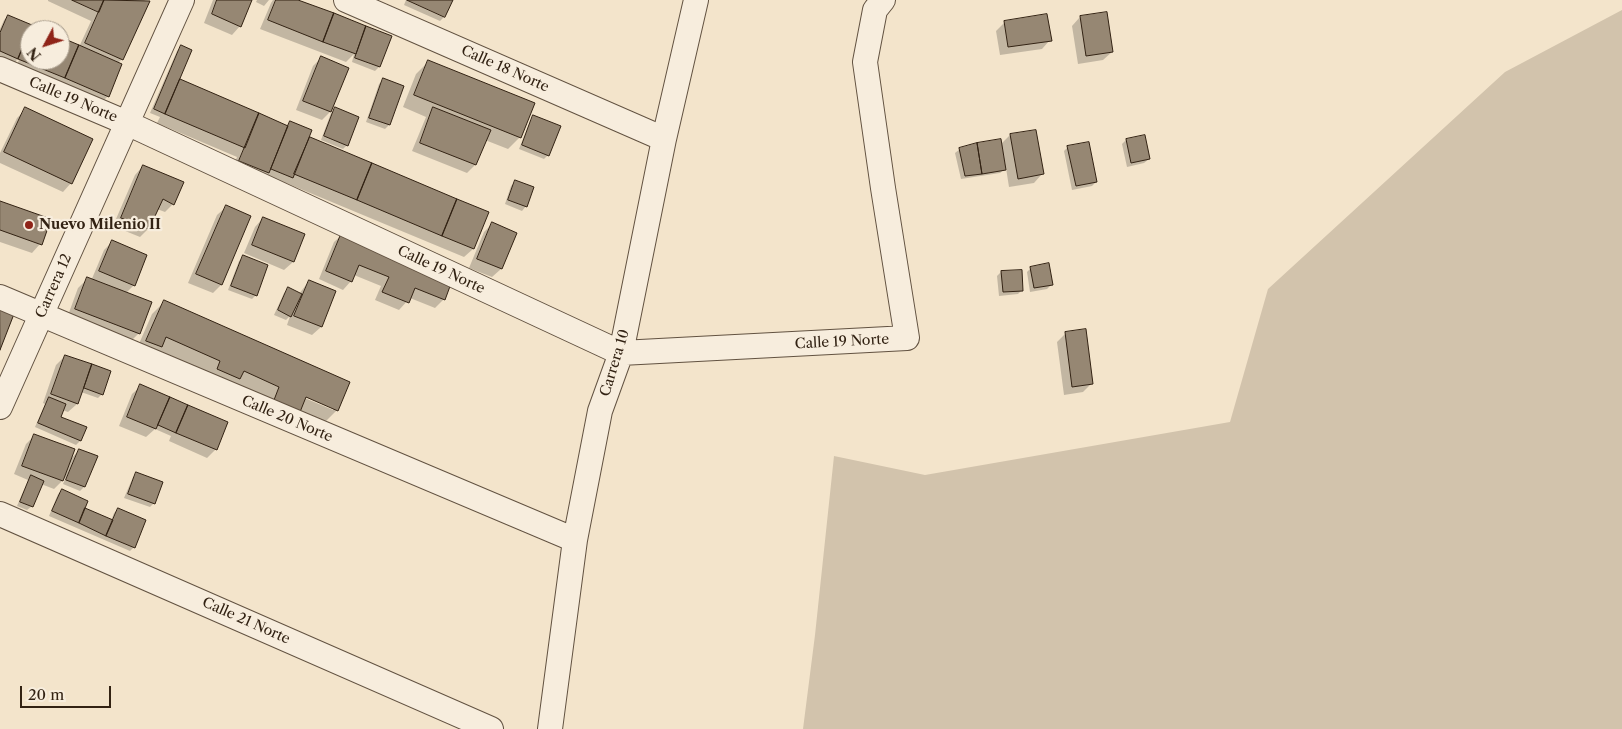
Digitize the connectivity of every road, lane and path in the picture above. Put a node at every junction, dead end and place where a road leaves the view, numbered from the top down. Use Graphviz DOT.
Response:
graph roads {
  1 [pos="182,0"];
  2 [pos="346,0"];
  3 [pos="696,0"];
  4 [pos="883,0"];
  5 [pos="0,69"];
  6 [pos="127,123"];
  7 [pos="664,139"];
  8 [pos="0,298"];
  9 [pos="41,316"];
  10 [pos="621,353"];
  11 [pos="0,408"];
  12 [pos="0,514"];
  13 [pos="575,540"];
  14 [pos="491,729"];
  15 [pos="550,729"];
  1 -- 6 [label="street, Carrera 12"];
  2 -- 7 [label="street, Calle 18 Norte"];
  3 -- 7 [label="street, Carrera 10"];
  4 -- 10 [label="street, Calle 19 Norte"];
  5 -- 6 [label="street, Calle 19 Norte"];
  6 -- 9 [label="street, Carrera 12"];
  6 -- 10 [label="street, Calle 19 Norte"];
  7 -- 10 [label="street, Carrera 10"];
  8 -- 9 [label="street, Calle 20 Norte"];
  9 -- 11 [label="street, Carrera 12"];
  9 -- 13 [label="street, Calle 20 Norte"];
  10 -- 13 [label="street, Carrera 10"];
  12 -- 14 [label="street, Calle 21 Norte"];
  13 -- 15 [label="street, Carrera 10"];
}
